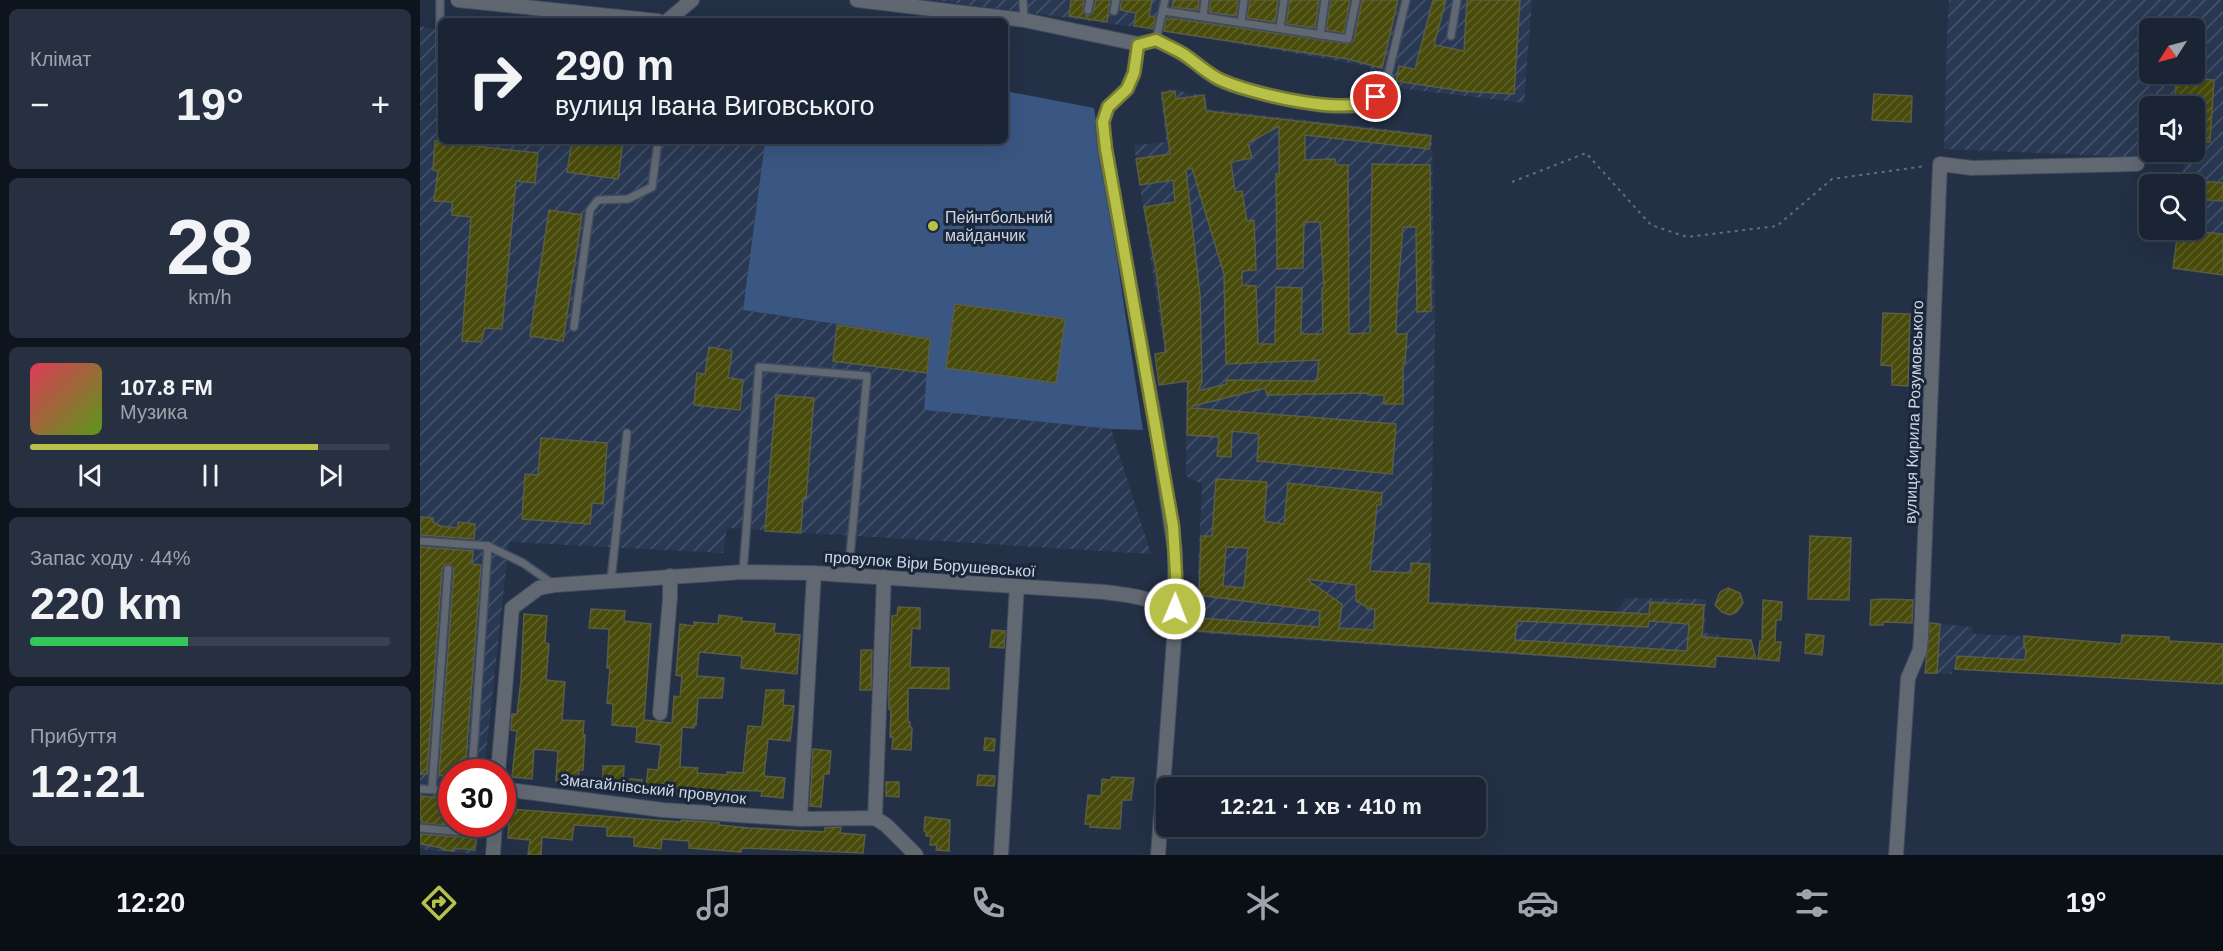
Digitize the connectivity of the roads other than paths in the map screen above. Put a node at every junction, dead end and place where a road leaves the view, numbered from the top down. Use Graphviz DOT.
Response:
graph roads {
  1 [pos="440,0"];
  2 [pos="458,0"];
  3 [pos="692,0"];
  4 [pos="857,0"];
  5 [pos="1023,0"];
  6 [pos="1090,0"];
  7 [pos="1116,0"];
  8 [pos="1165,0"];
  9 [pos="1205,0"];
  10 [pos="1244,0"];
  11 [pos="1284,0"];
  12 [pos="1325,0"];
  13 [pos="1356,0"];
  14 [pos="1406,0"];
  15 [pos="1457,0"];
  16 [pos="1088,10"];
  17 [pos="1114,11"];
  18 [pos="1164,11"];
  19 [pos="1203,16"];
  20 [pos="440,18"];
  21 [pos="629,18"];
  22 [pos="671,18"];
  23 [pos="1007,18"];
  24 [pos="1008,18"];
  25 [pos="1024,20"];
  26 [pos="1241,23"];
  27 [pos="1280,28"];
  28 [pos="1320,35"];
  29 [pos="1451,36"];
  30 [pos="1156,40"];
  31 [pos="1138,45"];
  32 [pos="1387,79"];
  33 [pos="658,144"];
  34 [pos="2137,164"];
  35 [pos="574,327"];
  36 [pos="627,433"];
  37 [pos="420,542"];
  38 [pos="488,546"];
  39 [pos="448,569"];
  40 [pos="743,572"];
  41 [pos="814,573"];
  42 [pos="670,576"];
  43 [pos="848,576"];
  44 [pos="884,577"];
  45 [pos="611,580"];
  46 [pos="555,585"];
  47 [pos="1017,585"];
  48 [pos="1175,626"];
  49 [pos="660,713"];
  50 [pos="473,759"];
  51 [pos="499,759"];
  52 [pos="420,789"];
  53 [pos="432,789"];
  54 [pos="438,790"];
  55 [pos="516,791"];
  56 [pos="875,818"];
  57 [pos="800,819"];
  58 [pos="420,828"];
  59 [pos="438,830"];
  60 [pos="494,837"];
  61 [pos="493,855"];
  62 [pos="916,855"];
  63 [pos="1001,855"];
  64 [pos="1158,855"];
  65 [pos="1896,855"];
  1 -- 20 [label="lane"];
  2 -- 21 [label="street"];
  3 -- 22 [label="street"];
  4 -- 23 [label="street"];
  5 -- 25 [label="lane"];
  6 -- 16 [label="lane"];
  7 -- 17 [label="lane"];
  8 -- 18 [label="lane"];
  9 -- 19 [label="lane"];
  10 -- 26 [label="lane"];
  11 -- 27 [label="lane"];
  12 -- 28 [label="lane"];
  13 -- 28 [label="lane"];
  14 -- 32 [label="lane"];
  15 -- 29 [label="lane"];
  18 -- 19 [label="lane"];
  18 -- 30 [label="lane"];
  19 -- 26 [label="lane"];
  24 -- 25 [label="street"];
  25 -- 31 [label="street"];
  26 -- 27 [label="lane"];
  27 -- 28 [label="lane"];
  30 -- 31 [label="street"];
  30 -- 32 [label="street"];
  31 -- 48 [label="street"];
  33 -- 35 [label="lane"];
  34 -- 65 [label="street, вулиця Кирила Розумовського"];
  36 -- 45 [label="lane"];
  37 -- 38 [label="lane"];
  38 -- 46 [label="lane"];
  38 -- 50 [label="lane"];
  39 -- 53 [label="lane"];
  40 -- 41 [label="street, провулок Віри Борушевської"];
  40 -- 42 [label="street, провулок Віри Борушевської"];
  40 -- 43 [label="lane"];
  41 -- 43 [label="street, провулок Віри Борушевської"];
  41 -- 57 [label="street"];
  42 -- 45 [label="street, провулок Віри Борушевської"];
  42 -- 49 [label="street"];
  43 -- 44 [label="street, провулок Віри Борушевської"];
  44 -- 47 [label="street, провулок Віри Борушевської"];
  44 -- 56 [label="street"];
  45 -- 46 [label="street, провулок Віри Борушевської"];
  46 -- 51 [label="street, провулок Віри Борушевської"];
  47 -- 48 [label="street, провулок Віри Борушевської"];
  47 -- 63 [label="street"];
  48 -- 64 [label="street"];
  52 -- 53 [label="lane"];
  53 -- 54 [label="lane"];
  55 -- 57 [label="street, Змагайлівський провулок"];
  56 -- 57 [label="street, Змагайлівський провулок"];
  56 -- 62 [label="street"];
  58 -- 59 [label="lane"];
  60 -- 61 [label="street"];
}
